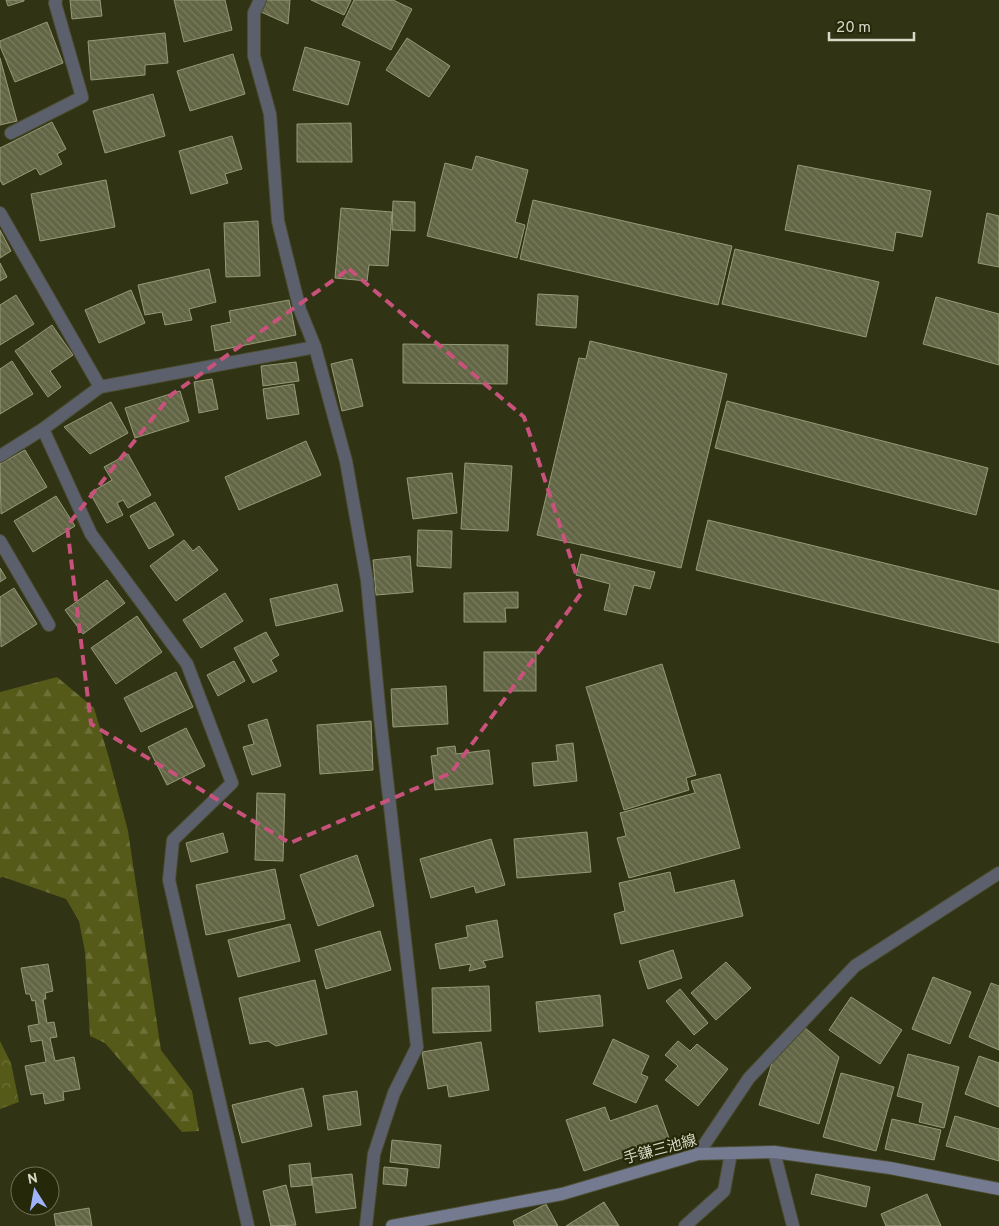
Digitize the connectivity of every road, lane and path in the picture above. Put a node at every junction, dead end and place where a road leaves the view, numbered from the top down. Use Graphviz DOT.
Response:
graph roads {
  1 [pos="56,0"];
  2 [pos="260,0"];
  3 [pos="11,133"];
  4 [pos="0,213"];
  5 [pos="315,347"];
  6 [pos="100,387"];
  7 [pos="43,429"];
  8 [pos="0,456"];
  9 [pos="0,541"];
  10 [pos="49,625"];
  11 [pos="999,873"];
  12 [pos="774,1152"];
  13 [pos="731,1153"];
  14 [pos="698,1154"];
  15 [pos="999,1189"];
  16 [pos="248,1226"];
  17 [pos="366,1226"];
  18 [pos="392,1226"];
  19 [pos="685,1226"];
  20 [pos="793,1226"];
  1 -- 3 [label="street"];
  2 -- 5 [label="street"];
  4 -- 6 [label="street"];
  5 -- 6 [label="street"];
  5 -- 17 [label="street"];
  6 -- 7 [label="street"];
  7 -- 8 [label="street"];
  7 -- 16 [label="street"];
  9 -- 10 [label="street"];
  11 -- 14 [label="street"];
  12 -- 13 [label="main road, 手鎌三池線"];
  12 -- 15 [label="main road, 手鎌三池線"];
  12 -- 20 [label="street"];
  13 -- 14 [label="main road, 手鎌三池線"];
  13 -- 19 [label="street"];
  14 -- 18 [label="main road, 手鎌三池線"];
}
